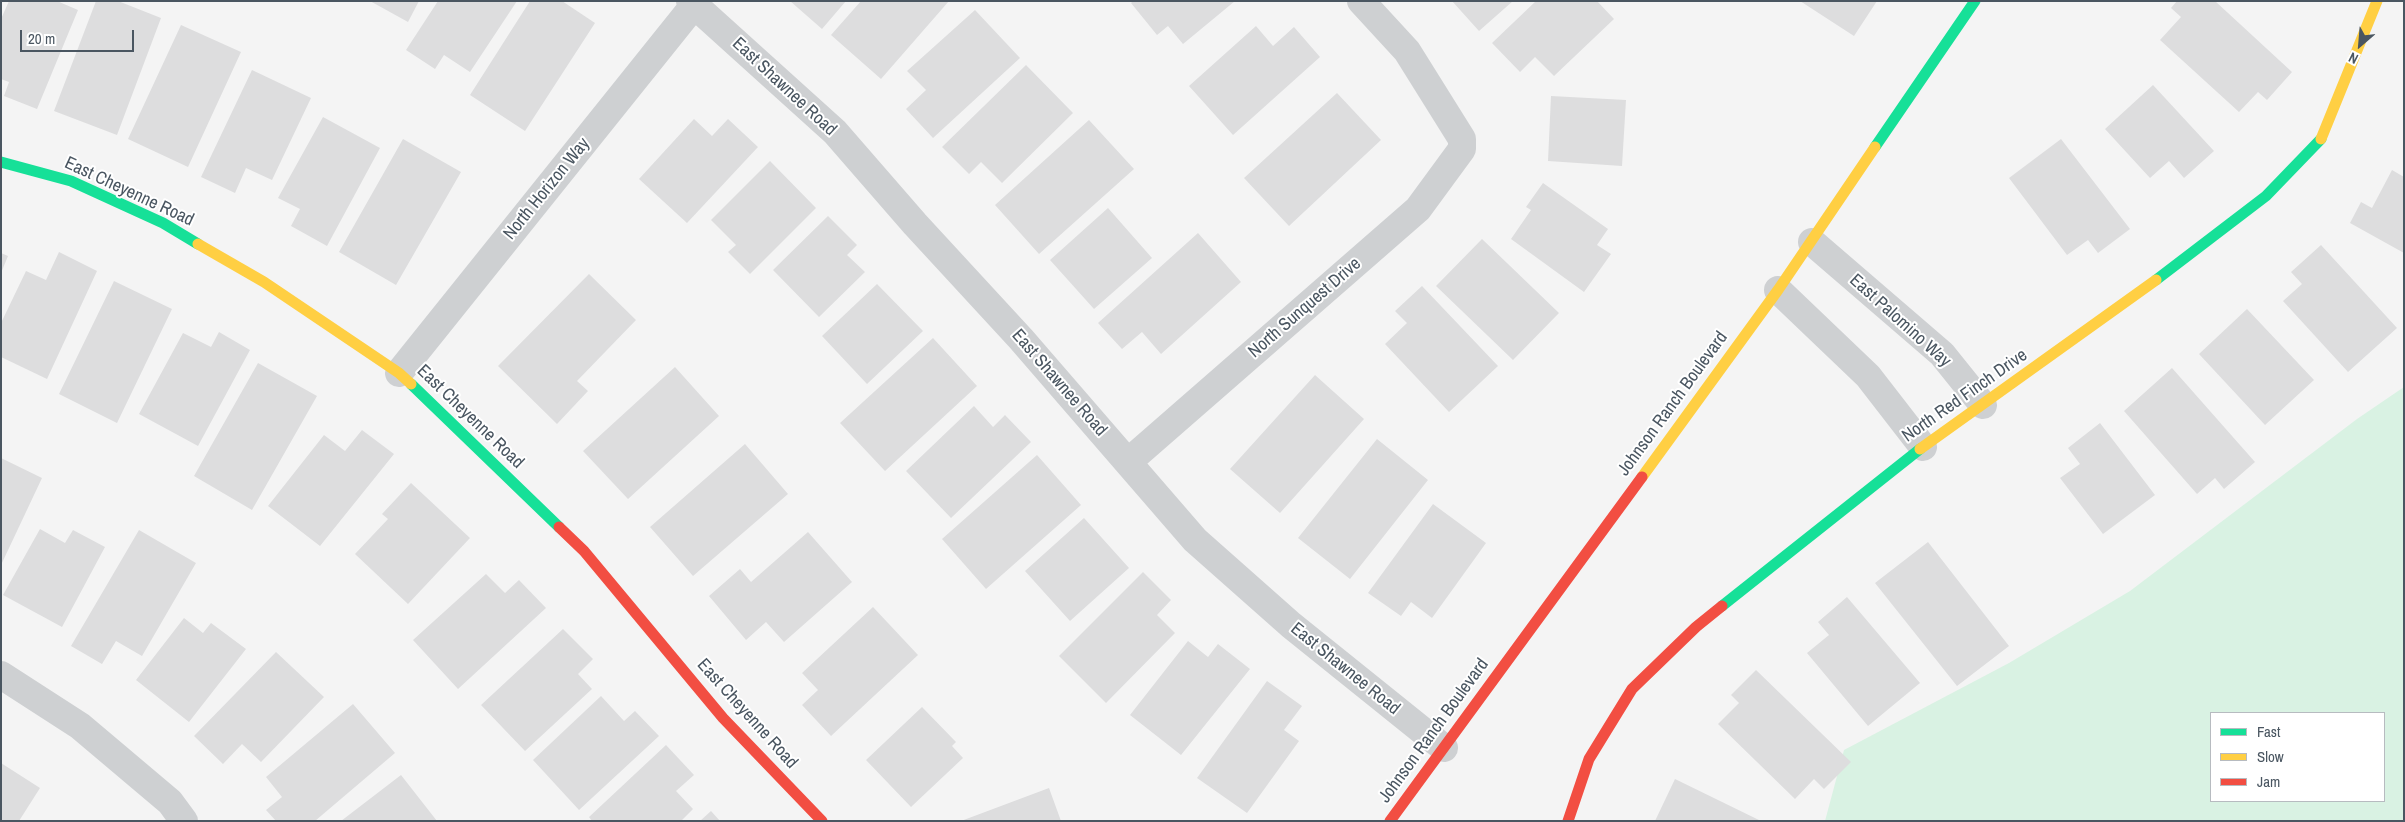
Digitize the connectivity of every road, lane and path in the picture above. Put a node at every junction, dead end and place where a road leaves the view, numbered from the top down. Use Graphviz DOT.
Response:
graph roads {
  1 [pos="1361,1"];
  2 [pos="1976,1"];
  3 [pos="2377,1"];
  4 [pos="692,3"];
  5 [pos="1,162"];
  6 [pos="1812,242"];
  7 [pos="1778,290"];
  8 [pos="399,373"];
  9 [pos="1983,405"];
  10 [pos="1922,447"];
  11 [pos="1128,462"];
  12 [pos="1,675"];
  13 [pos="1444,748"];
  14 [pos="184,821"];
  15 [pos="822,821"];
  16 [pos="1390,821"];
  17 [pos="1568,821"];
  1 -- 11 [label="street, North Sunquest Drive"];
  2 -- 6 [label="street, Johnson Ranch Boulevard"];
  3 -- 9 [label="street, North Red Finch Drive"];
  4 -- 8 [label="street, North Horizon Way"];
  4 -- 11 [label="street, East Shawnee Road"];
  5 -- 8 [label="street, East Cheyenne Road"];
  6 -- 7 [label="street, Johnson Ranch Boulevard"];
  6 -- 9 [label="street, East Palomino Way"];
  7 -- 10 [label="street"];
  7 -- 13 [label="street, Johnson Ranch Boulevard"];
  8 -- 15 [label="street, East Cheyenne Road"];
  9 -- 10 [label="street, North Red Finch Drive"];
  10 -- 17 [label="street, North Red Finch Drive"];
  11 -- 13 [label="street, East Shawnee Road"];
  12 -- 14 [label="street"];
  13 -- 16 [label="street, Johnson Ranch Boulevard"];
}
